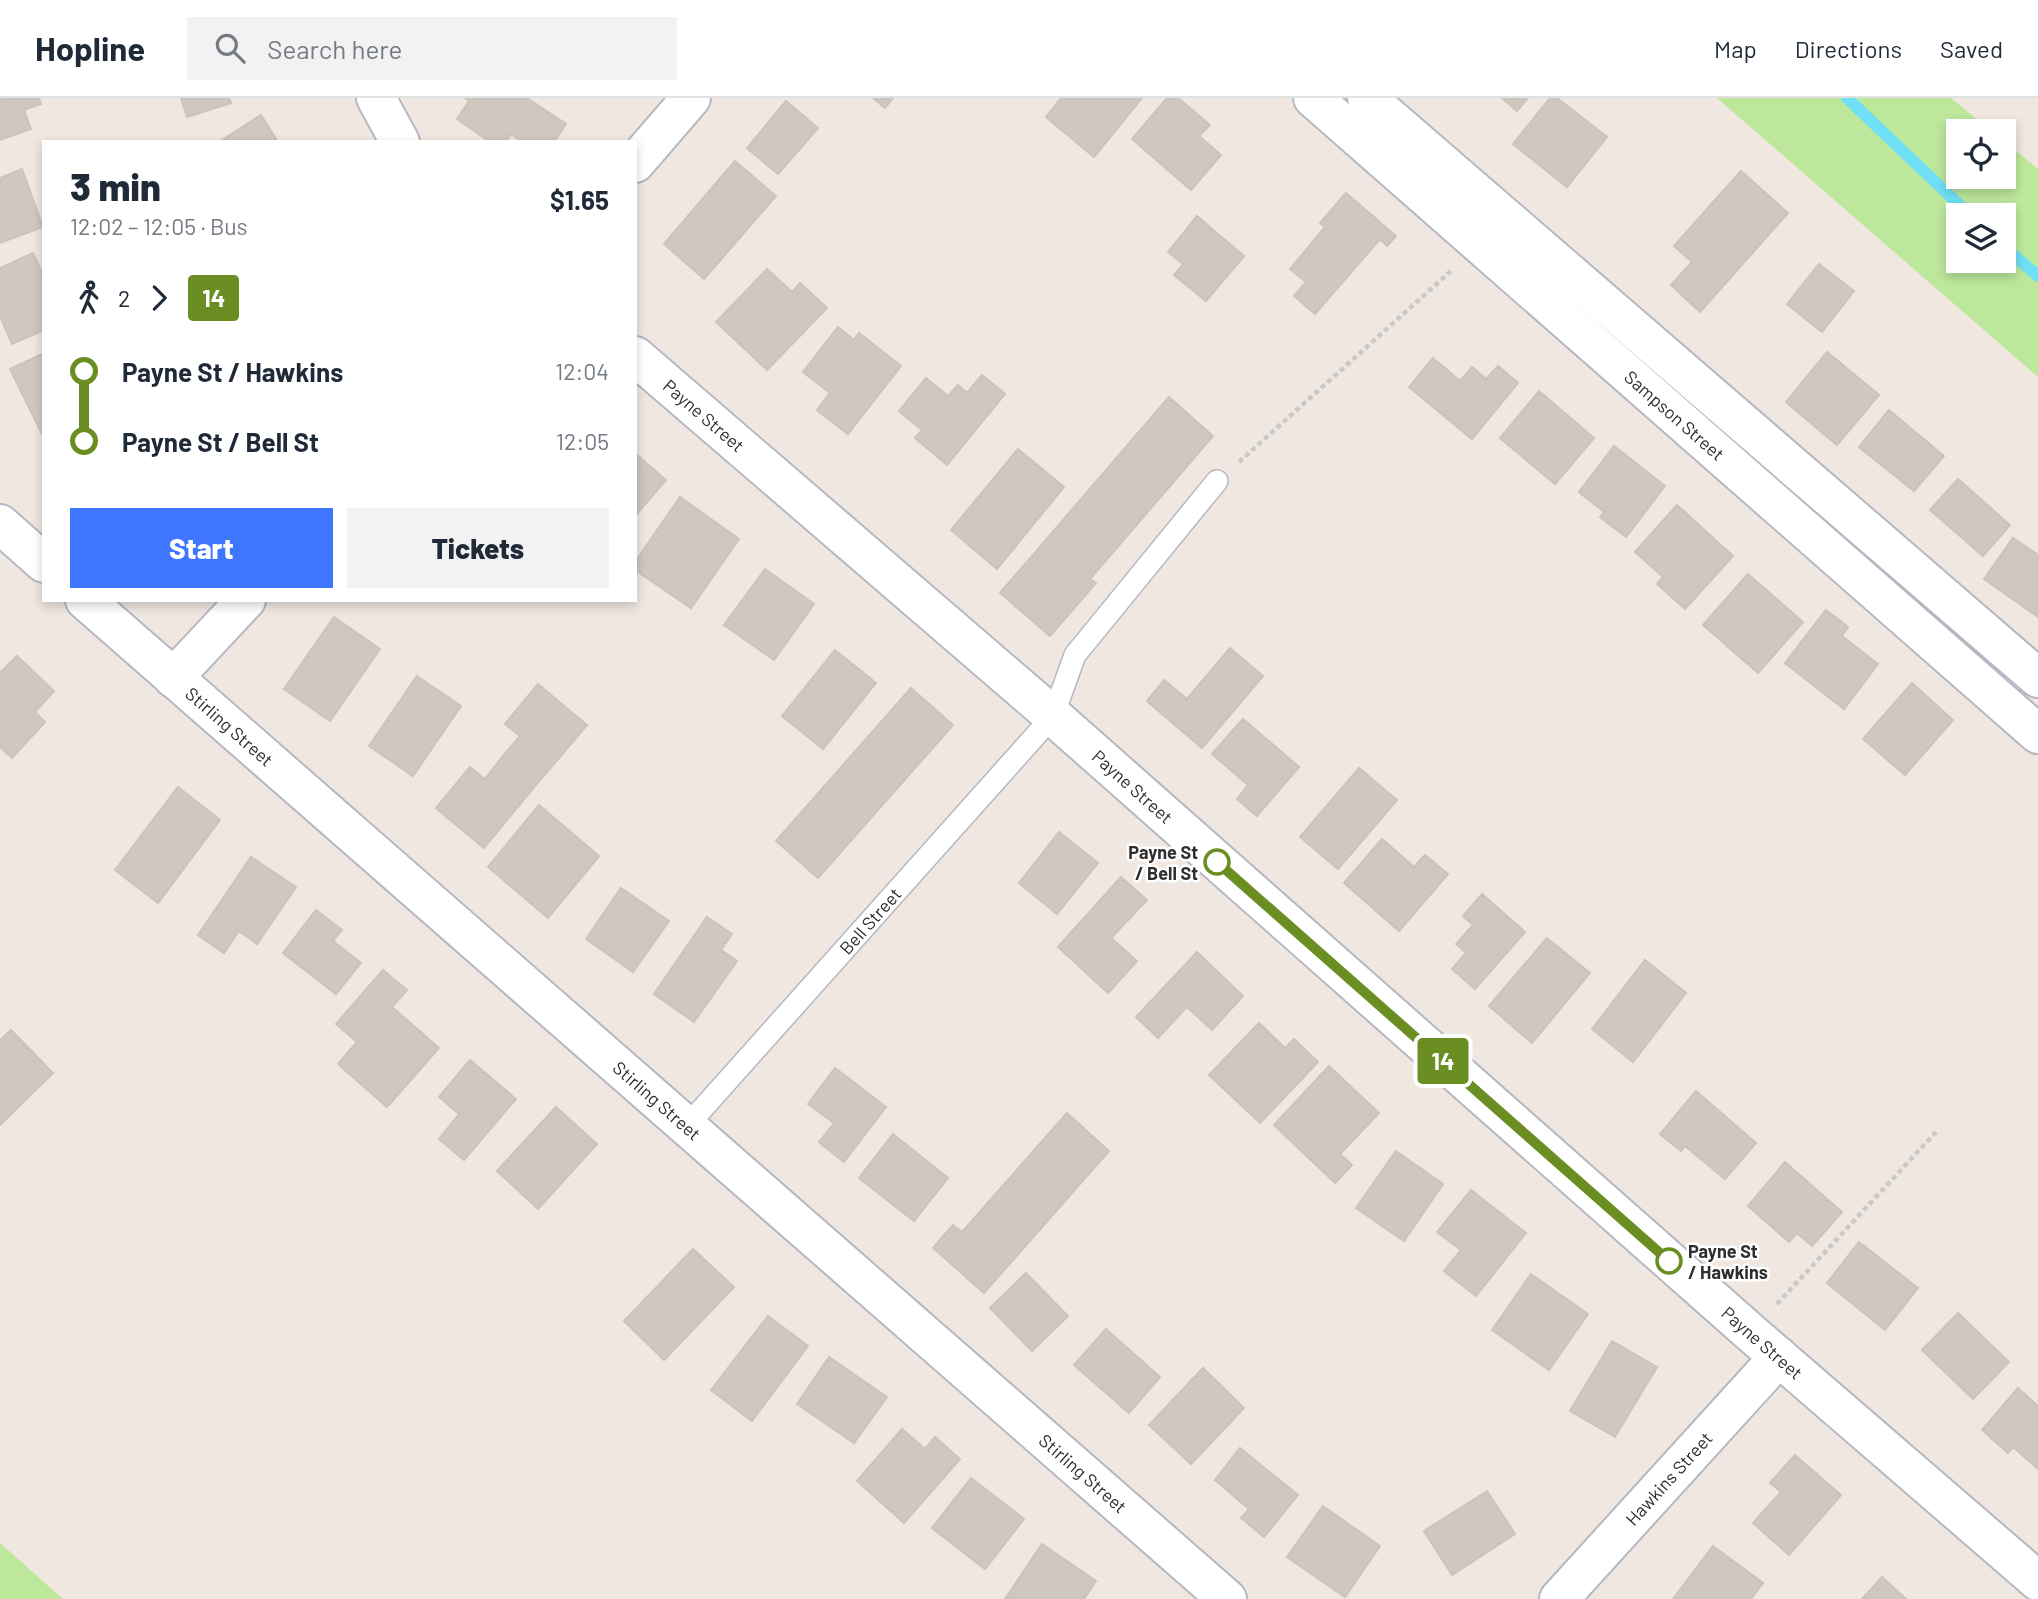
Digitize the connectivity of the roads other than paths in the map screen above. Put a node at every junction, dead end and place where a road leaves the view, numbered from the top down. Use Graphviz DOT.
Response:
graph roads {
  1 [pos="376,98"];
  2 [pos="691,98"];
  3 [pos="1312,98"];
  4 [pos="1367,98"];
  5 [pos="399,140"];
  6 [pos="637,161"];
  7 [pos="637,358"];
  8 [pos="1217,481"];
  9 [pos="0,524"];
  10 [pos="42,561"];
  11 [pos="87,602"];
  12 [pos="244,602"];
  13 [pos="173,678"];
  14 [pos="2038,678"];
  15 [pos="1053,716"];
  16 [pos="2038,734"];
  17 [pos="687,1126"];
  18 [pos="1779,1357"];
  19 [pos="2038,1580"];
  20 [pos="1227,1599"];
  21 [pos="1559,1599"];
  1 -- 5 [label="street"];
  2 -- 6 [label="street"];
  3 -- 16 [label="street, Sampson Street"];
  4 -- 14 [label="street"];
  7 -- 15 [label="street, Payne Street"];
  8 -- 15 [label="lane"];
  9 -- 10 [label="street"];
  11 -- 13 [label="street, Stirling Street"];
  12 -- 13 [label="street"];
  13 -- 17 [label="street, Stirling Street"];
  15 -- 17 [label="lane, Bell Street"];
  15 -- 18 [label="street, Payne Street"];
  17 -- 20 [label="street, Stirling Street"];
  18 -- 19 [label="street, Payne Street"];
  18 -- 21 [label="street, Hawkins Street"];
}
